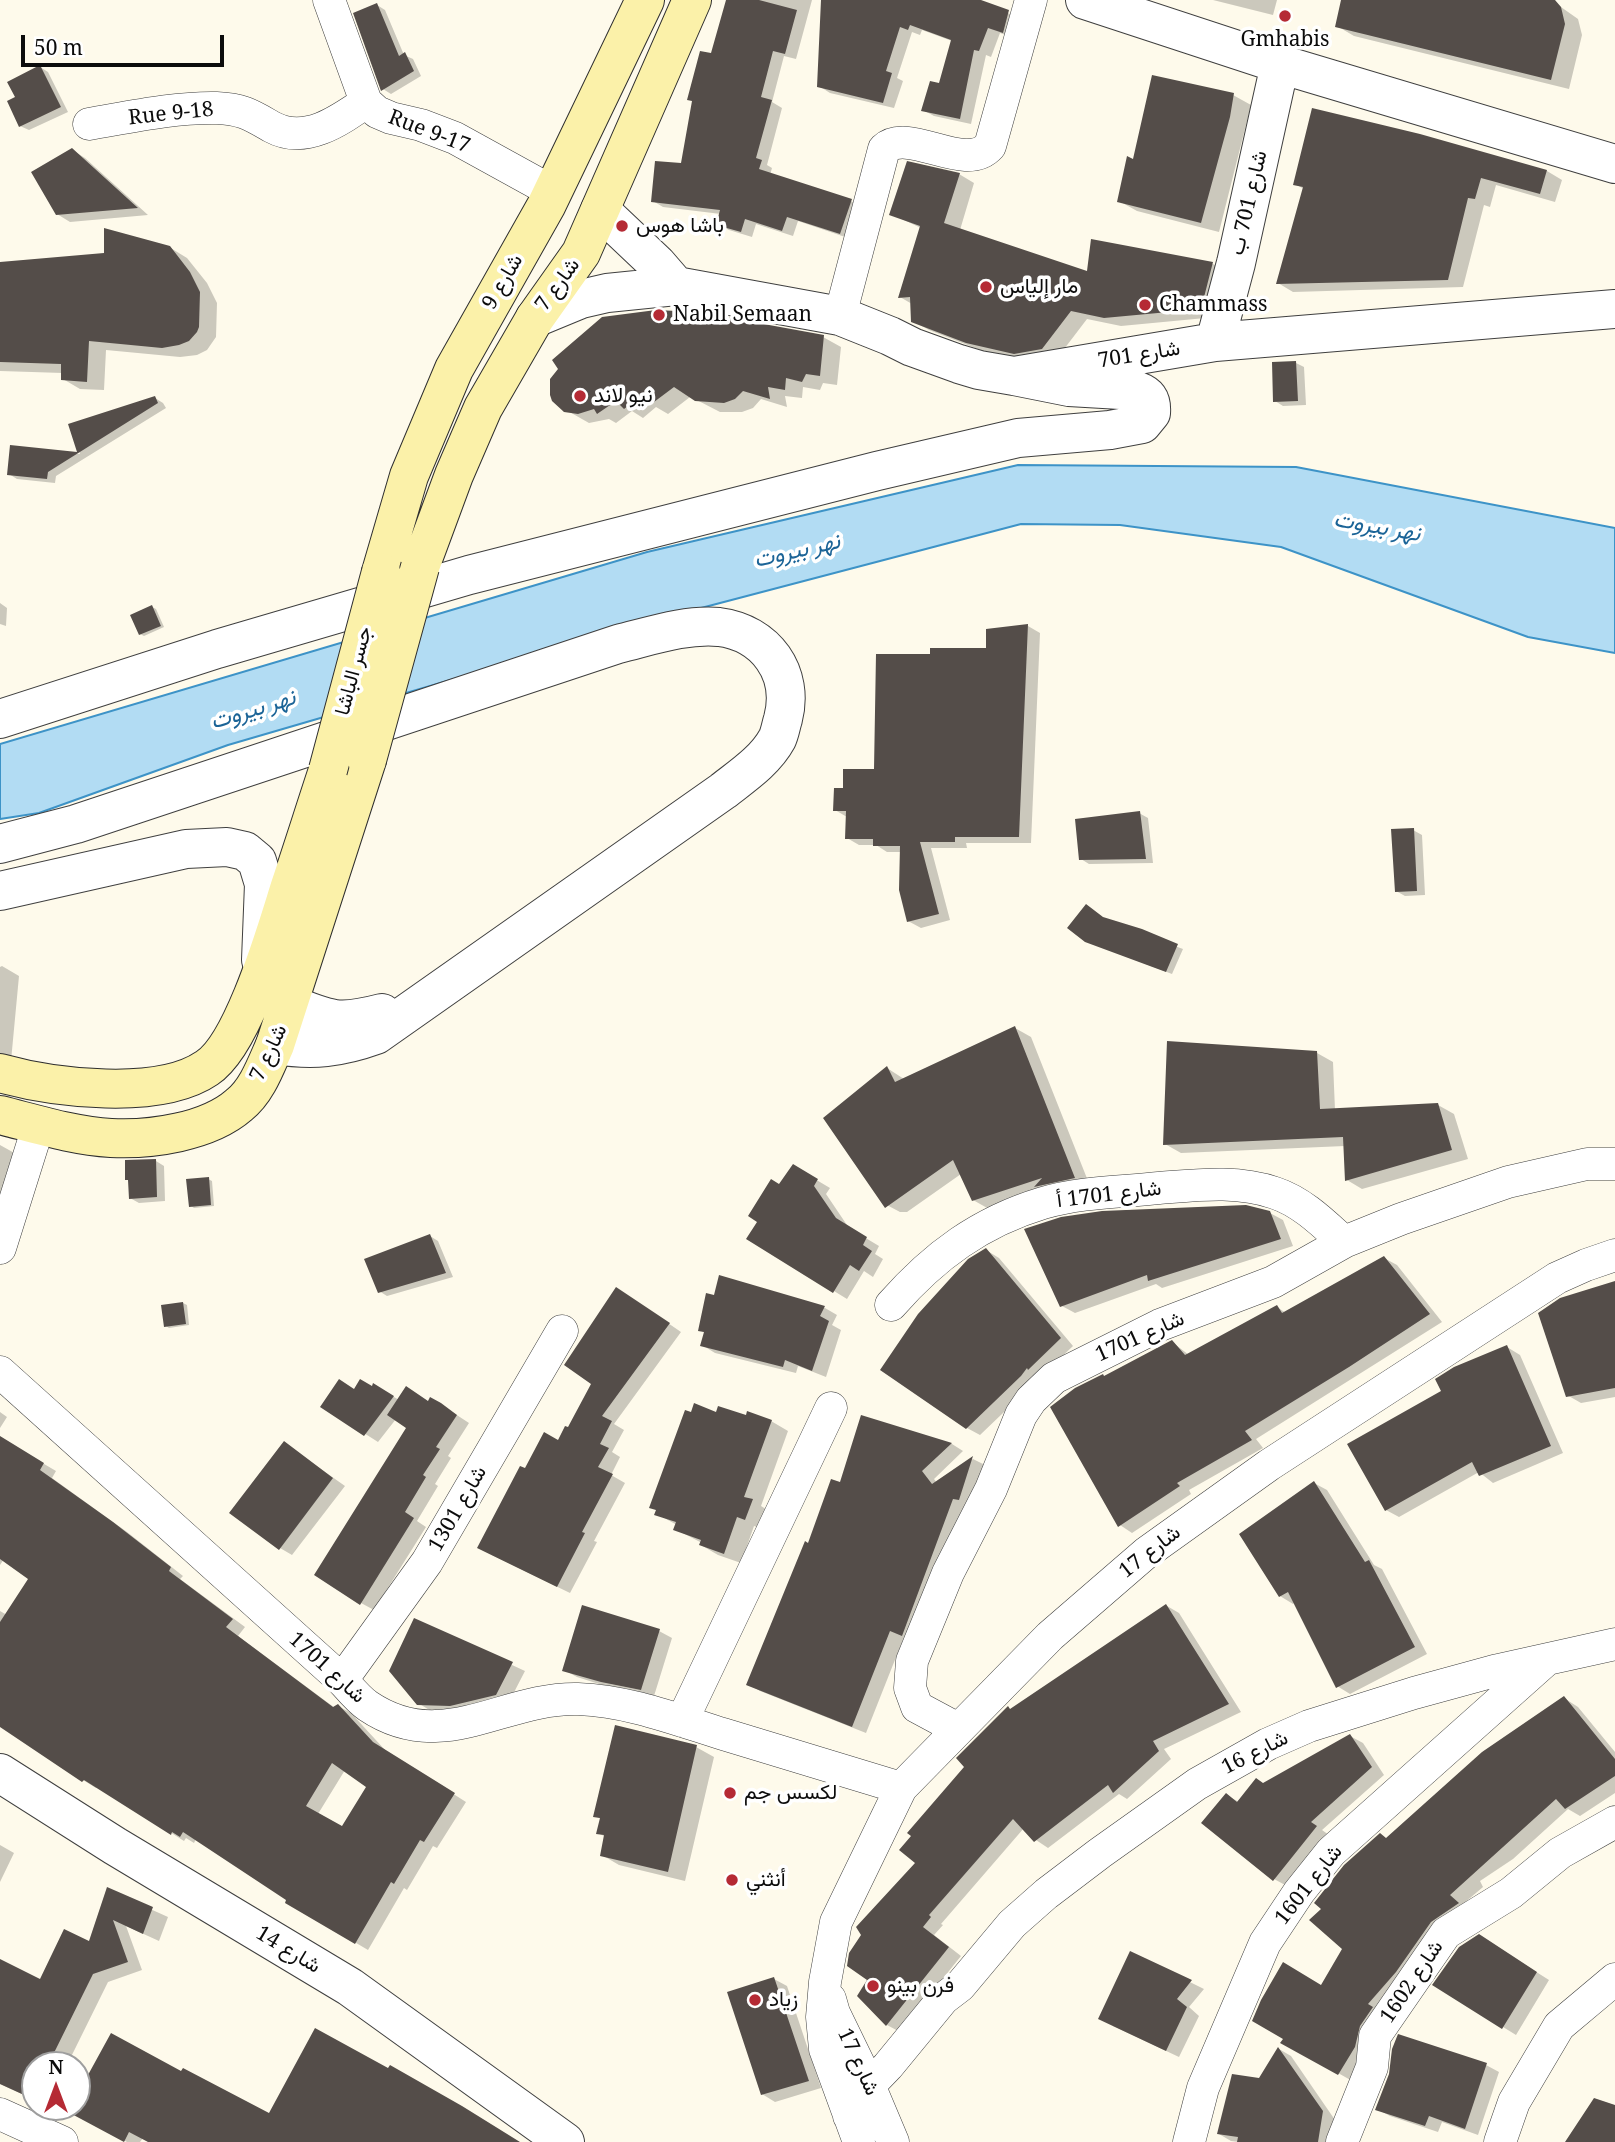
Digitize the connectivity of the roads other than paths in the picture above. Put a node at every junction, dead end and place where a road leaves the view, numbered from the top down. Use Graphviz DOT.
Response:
graph roads {
  1 [pos="329,0"];
  2 [pos="648,0"];
  3 [pos="692,0"];
  4 [pos="1031,0"];
  5 [pos="1085,0"];
  6 [pos="1280,64"];
  7 [pos="366,102"];
  8 [pos="89,124"];
  9 [pos="1615,164"];
  10 [pos="553,192"];
  11 [pos="600,210"];
  12 [pos="582,254"];
  13 [pos="676,286"];
  14 [pos="1615,309"];
  15 [pos="840,316"];
  16 [pos="535,317"];
  17 [pos="1215,342"];
  18 [pos="1014,376"];
  19 [pos="421,567"];
  20 [pos="381,572"];
  21 [pos="0,719"];
  22 [pos="367,760"];
  23 [pos="328,770"];
  24 [pos="0,844"];
  25 [pos="0,891"];
  26 [pos="260,980"];
  27 [pos="422,1002"];
  28 [pos="290,1004"];
  29 [pos="275,1045"];
  30 [pos="0,1073"];
  31 [pos="0,1115"];
  32 [pos="39,1124"];
  33 [pos="1615,1164"];
  34 [pos="1344,1242"];
  35 [pos="0,1248"];
  36 [pos="1615,1255"];
  37 [pos="891,1305"];
  38 [pos="562,1331"];
  39 [pos="0,1372"];
  40 [pos="831,1408"];
  41 [pos="1615,1644"];
  42 [pos="1547,1660"];
  43 [pos="342,1680"];
  44 [pos="682,1721"];
  45 [pos="958,1729"];
  46 [pos="0,1773"];
  47 [pos="901,1788"];
  48 [pos="1615,1822"];
  49 [pos="1615,1979"];
  50 [pos="825,1982"];
  51 [pos="960,1986"];
  52 [pos="879,2076"];
  53 [pos="0,2114"];
  54 [pos="854,2129"];
  55 [pos="889,2131"];
  56 [pos="62,2142"];
  57 [pos="565,2142"];
  58 [pos="1189,2142"];
  59 [pos="1342,2142"];
  60 [pos="1500,2142"];
  1 -- 7 [label="street, Rue 9-17"];
  2 -- 10 [label="main road, شارع 9"];
  2 -- 12 [label="main road"];
  3 -- 11 [label="main road, شارع 7"];
  4 -- 15 [label="street"];
  5 -- 6 [label="street"];
  6 -- 9 [label="street"];
  6 -- 17 [label="street, شارع 701 ب"];
  7 -- 8 [label="street, Rue 9-18"];
  7 -- 10 [label="street, Rue 9-17"];
  10 -- 20 [label="main road, شارع 9"];
  11 -- 12 [label="main road, شارع 7"];
  11 -- 13 [label="street"];
  12 -- 16 [label="main road, شارع 7"];
  13 -- 15 [label="street, شارع 701"];
  13 -- 16 [label="street, شارع 701"];
  14 -- 17 [label="street, شارع 701"];
  15 -- 18 [label="street, شارع 701"];
  16 -- 19 [label="main road, شارع 7"];
  17 -- 18 [label="street, شارع 701"];
  18 -- 21 [label="street"];
  19 -- 22 [label="main road, جسر الباشا, bridge"];
  20 -- 23 [label="main road, جسر الباشا, bridge"];
  22 -- 28 [label="main road, شارع 7"];
  23 -- 26 [label="main road, شارع 7"];
  24 -- 27 [label="street"];
  25 -- 26 [label="street"];
  26 -- 30 [label="main road, شارع 7"];
  27 -- 28 [label="street"];
  27 -- 29 [label="street"];
  28 -- 29 [label="main road, شارع 7"];
  29 -- 32 [label="main road, شارع 7"];
  31 -- 32 [label="main road, شارع 7"];
  32 -- 35 [label="street"];
  33 -- 34 [label="street, شارع 1701"];
  34 -- 37 [label="street, شارع 1701 أ"];
  34 -- 45 [label="street, شارع 1701"];
  36 -- 45 [label="street, شارع 17"];
  38 -- 43 [label="street, شارع 1301"];
  39 -- 43 [label="street, شارع 1701"];
  40 -- 44 [label="street"];
  41 -- 42 [label="street, شارع 16"];
  42 -- 51 [label="street, شارع 16"];
  42 -- 58 [label="street, شارع 1601"];
  43 -- 44 [label="street, شارع 1701"];
  44 -- 47 [label="street, شارع 1701"];
  45 -- 47 [label="street, شارع 17"];
  46 -- 57 [label="street, شارع 14"];
  47 -- 50 [label="street, شارع 17"];
  48 -- 59 [label="street, شارع 1602"];
  49 -- 60 [label="street"];
  50 -- 52 [label="street, شارع 17"];
  50 -- 54 [label="street, شارع 17"];
  51 -- 52 [label="street, شارع 16"];
  51 -- 55 [label="street, شارع 16"];
  52 -- 54 [label="street, شارع 16"];
  52 -- 55 [label="street, شارع 17"];
  53 -- 56 [label="street"];
}
